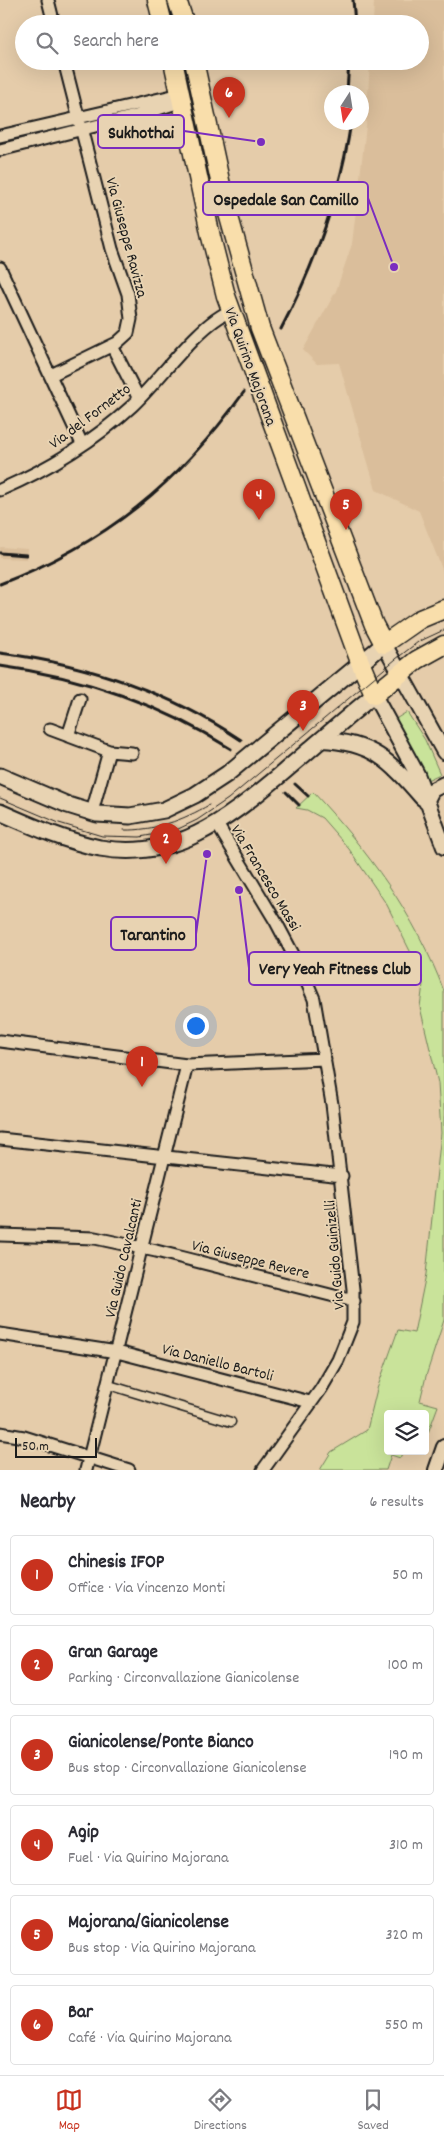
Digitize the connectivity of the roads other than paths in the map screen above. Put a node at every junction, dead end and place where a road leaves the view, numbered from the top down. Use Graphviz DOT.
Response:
graph roads {
  1 [pos="48,0"];
  2 [pos="157,0"];
  3 [pos="178,0"];
  4 [pos="52,15"];
  5 [pos="161,15"];
  6 [pos="182,15"];
  7 [pos="67,70"];
  8 [pos="175,70"];
  9 [pos="196,70"];
  10 [pos="202,90"];
  11 [pos="182,98"];
  12 [pos="80,117"];
  13 [pos="83,130"];
  14 [pos="0,136"];
  15 [pos="0,150"];
  16 [pos="210,230"];
  17 [pos="236,244"];
  18 [pos="0,268"];
  19 [pos="232,311"];
  20 [pos="260,328"];
  21 [pos="112,346"];
  22 [pos="51,376"];
  23 [pos="139,399"];
  24 [pos="82,444"];
  25 [pos="0,490"];
  26 [pos="444,608"];
  27 [pos="384,644"];
  28 [pos="444,645"];
  29 [pos="360,662"];
  30 [pos="401,673"];
  31 [pos="374,695"];
  32 [pos="80,699"];
  33 [pos="50,729"];
  34 [pos="68,736"];
  35 [pos="321,740"];
  36 [pos="109,751"];
  37 [pos="444,752"];
  38 [pos="132,753"];
  39 [pos="0,776"];
  40 [pos="444,784"];
  41 [pos="426,802"];
  42 [pos="0,812"];
  43 [pos="92,812"];
  44 [pos="217,824"];
  45 [pos="444,848"];
  46 [pos="0,1041"];
  47 [pos="325,1059"];
  48 [pos="187,1065"];
  49 [pos="0,1139"];
  50 [pos="164,1157"];
  51 [pos="342,1176"];
  52 [pos="0,1234"];
  53 [pos="140,1248"];
  54 [pos="354,1301"];
  55 [pos="0,1334"];
  56 [pos="117,1352"];
  57 [pos="109,1385"];
  58 [pos="310,1402"];
  59 [pos="231,1422"];
  60 [pos="0,1433"];
  61 [pos="444,1447"];
  62 [pos="90,1458"];
  63 [pos="265,1469"];
  64 [pos="86,1470"];
  65 [pos="129,1470"];
  66 [pos="436,1470"];
  1 -- 4 [label="street"];
  2 -- 5 [label="main road"];
  3 -- 6 [label="main road"];
  7 -- 12 [label="street, Via Giuseppe Ravizza"];
  8 -- 11 [label="main road, Via Quirino Majorana"];
  9 -- 10 [label="main road, Via Quirino Majorana"];
  10 -- 11 [label="main road"];
  10 -- 17 [label="main road, Via Quirino Majorana"];
  11 -- 12 [label="street"];
  11 -- 13 [label="street"];
  11 -- 16 [label="main road, Via Quirino Majorana"];
  12 -- 13 [label="street, Via Giuseppe Ravizza"];
  12 -- 14 [label="street"];
  13 -- 15 [label="street"];
  13 -- 21 [label="street, Via Giuseppe Ravizza"];
  16 -- 17 [label="main road"];
  16 -- 19 [label="main road, Via Quirino Majorana"];
  17 -- 20 [label="main road, Via Quirino Majorana"];
  18 -- 22 [label="street"];
  19 -- 20 [label="main road"];
  19 -- 23 [label="street, Via del Fornetto"];
  19 -- 29 [label="main road, Via Quirino Majorana"];
  20 -- 27 [label="main road, Via Quirino Majorana"];
  21 -- 22 [label="street, Via Giuseppe Ravizza"];
  21 -- 23 [label="street"];
  22 -- 24 [label="street"];
  23 -- 24 [label="street, Via del Fornetto"];
  24 -- 25 [label="street, Via del Fornetto"];
  26 -- 27 [label="main road"];
  27 -- 29 [label="main road"];
  27 -- 30 [label="street"];
  28 -- 30 [label="main road"];
  29 -- 31 [label="main road, Via Quirino Majorana"];
  29 -- 43 [label="main road"];
  30 -- 31 [label="main road"];
  30 -- 37 [label="street"];
  31 -- 35 [label="main road"];
  31 -- 41 [label="street"];
  32 -- 34 [label="street"];
  33 -- 34 [label="street"];
  34 -- 36 [label="street"];
  35 -- 41 [label="street"];
  35 -- 44 [label="main road"];
  36 -- 38 [label="street"];
  36 -- 43 [label="street"];
  39 -- 43 [label="main road"];
  40 -- 41 [label="street"];
  41 -- 45 [label="street"];
  42 -- 44 [label="main road"];
  44 -- 47 [label="street, Via Francesco Massi"];
  46 -- 48 [label="street"];
  47 -- 48 [label="street"];
  47 -- 51 [label="street, Via Guido Guinizelli"];
  48 -- 50 [label="street, Via Guido Cavalcanti"];
  49 -- 50 [label="street"];
  50 -- 51 [label="street"];
  50 -- 53 [label="street, Via Guido Cavalcanti"];
  51 -- 54 [label="street, Via Guido Guinizelli"];
  52 -- 53 [label="street, Via Giuseppe Revere"];
  53 -- 54 [label="street, Via Giuseppe Revere"];
  53 -- 56 [label="street, Via Guido Cavalcanti"];
  54 -- 58 [label="street, Via Guido Guinizelli"];
  55 -- 56 [label="street, Via Daniello Bartoli"];
  56 -- 57 [label="street, Via Guido Cavalcanti"];
  56 -- 58 [label="street, Via Daniello Bartoli"];
  57 -- 59 [label="street"];
  57 -- 62 [label="street, Via Guido Cavalcanti"];
  58 -- 63 [label="street, Via Guido Guinizelli"];
  60 -- 62 [label="street"];
  61 -- 66 [label="street"];
  62 -- 64 [label="street, Via Guido Cavalcanti"];
  62 -- 65 [label="street"];
}
